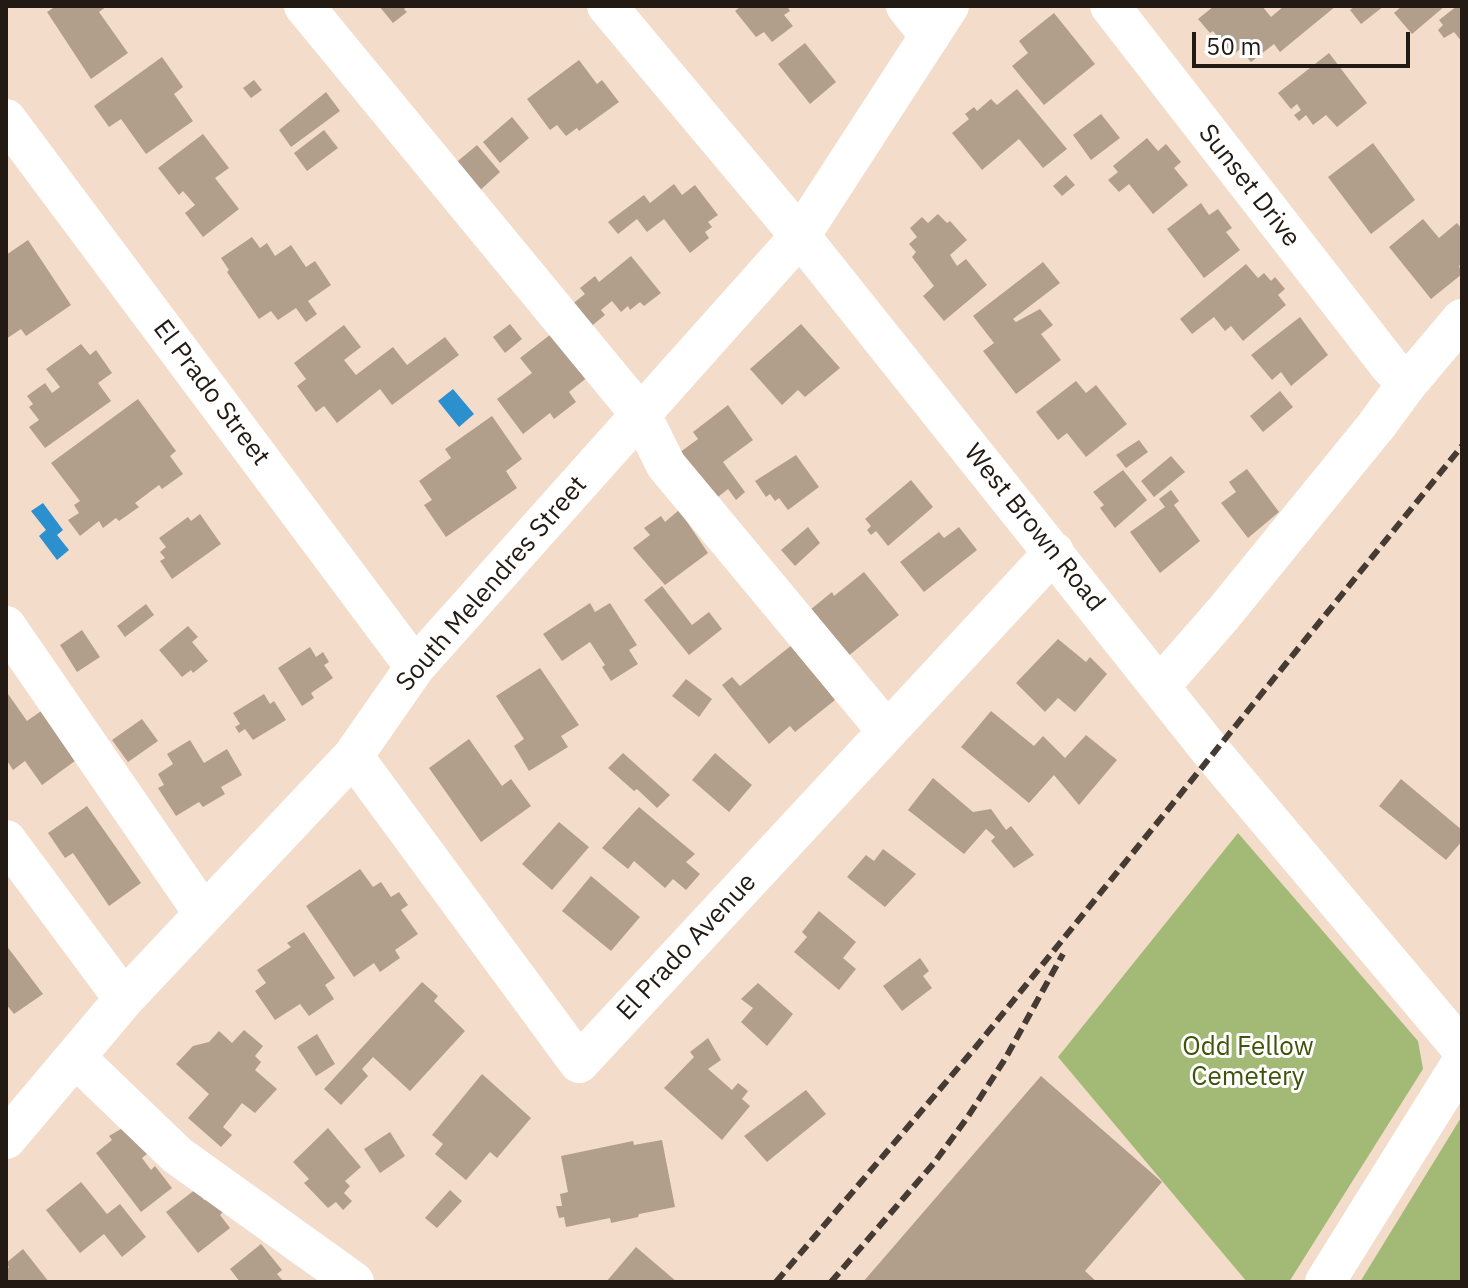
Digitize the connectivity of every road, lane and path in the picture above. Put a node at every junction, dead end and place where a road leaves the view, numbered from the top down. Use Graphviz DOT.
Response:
graph roads {
  1 [pos="304,6"];
  2 [pos="607,6"];
  3 [pos="1110,6"];
  4 [pos="928,16"];
  5 [pos="6,119"];
  6 [pos="800,236"];
  7 [pos="1462,319"];
  8 [pos="1398,375"];
  9 [pos="641,415"];
  10 [pos="1054,552"];
  11 [pos="6,626"];
  12 [pos="415,667"];
  13 [pos="1160,686"];
  14 [pos="887,731"];
  15 [pos="353,756"];
  16 [pos="6,840"];
  17 [pos="204,914"];
  18 [pos="124,999"];
  19 [pos="1462,1049"];
  20 [pos="75,1057"];
  21 [pos="1462,1062"];
  22 [pos="6,1139"];
  23 [pos="354,1282"];
  24 [pos="1325,1282"];
  1 -- 9 [label="street"];
  2 -- 6 [label="street, West Brown Road"];
  3 -- 8 [label="street, Sunset Drive"];
  4 -- 6 [label="street, South Melendres Street"];
  5 -- 12 [label="street, El Prado Street"];
  6 -- 9 [label="street, South Melendres Street"];
  6 -- 10 [label="street, West Brown Road"];
  7 -- 8 [label="street"];
  8 -- 13 [label="street"];
  9 -- 12 [label="street, South Melendres Street"];
  9 -- 14 [label="street"];
  10 -- 13 [label="street, West Brown Road"];
  10 -- 14 [label="street, El Prado Avenue"];
  11 -- 17 [label="street"];
  12 -- 15 [label="street, South Melendres Street"];
  13 -- 19 [label="street, West Brown Road"];
  14 -- 15 [label="street, El Prado Avenue"];
  15 -- 17 [label="street, South Melendres Street"];
  16 -- 18 [label="street"];
  17 -- 18 [label="street, South Melendres Street"];
  18 -- 20 [label="street, South Melendres Street"];
  20 -- 22 [label="street, South Melendres Street"];
  20 -- 23 [label="street"];
  21 -- 24 [label="street"];
}
